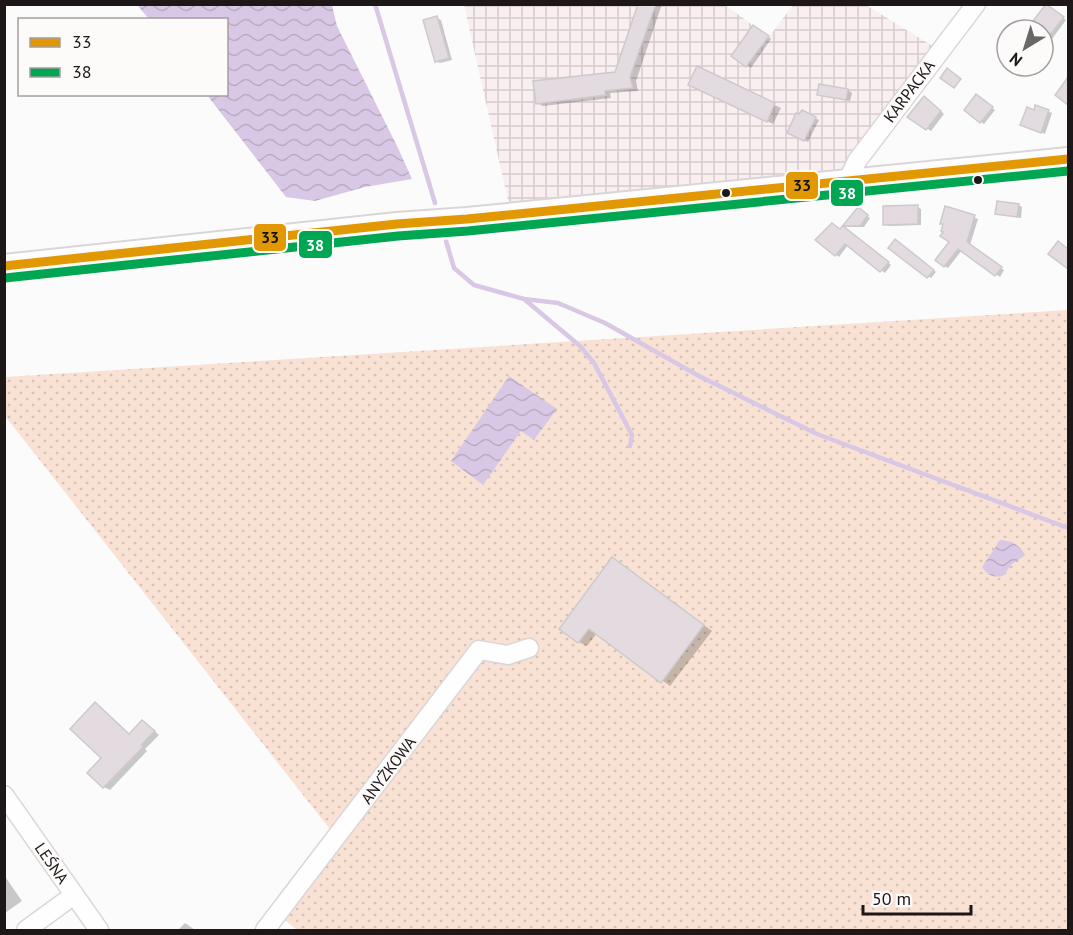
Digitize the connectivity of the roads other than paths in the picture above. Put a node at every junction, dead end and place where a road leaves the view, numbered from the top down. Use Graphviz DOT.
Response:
graph roads {
  1 [pos="976,4"];
  2 [pos="1068,159"];
  3 [pos="848,180"];
  4 [pos="4,266"];
  5 [pos="529,648"];
  6 [pos="4,795"];
  7 [pos="75,895"];
  8 [pos="26,930"];
  9 [pos="99,930"];
  10 [pos="265,930"];
  1 -- 3 [label="street, KARPACKA"];
  2 -- 3 [label="main road"];
  3 -- 4 [label="main road"];
  5 -- 10 [label="street, ANYŻKOWA"];
  6 -- 7 [label="street, LEŚNA"];
  7 -- 8 [label="street"];
  7 -- 9 [label="street, LEŚNA"];
}
